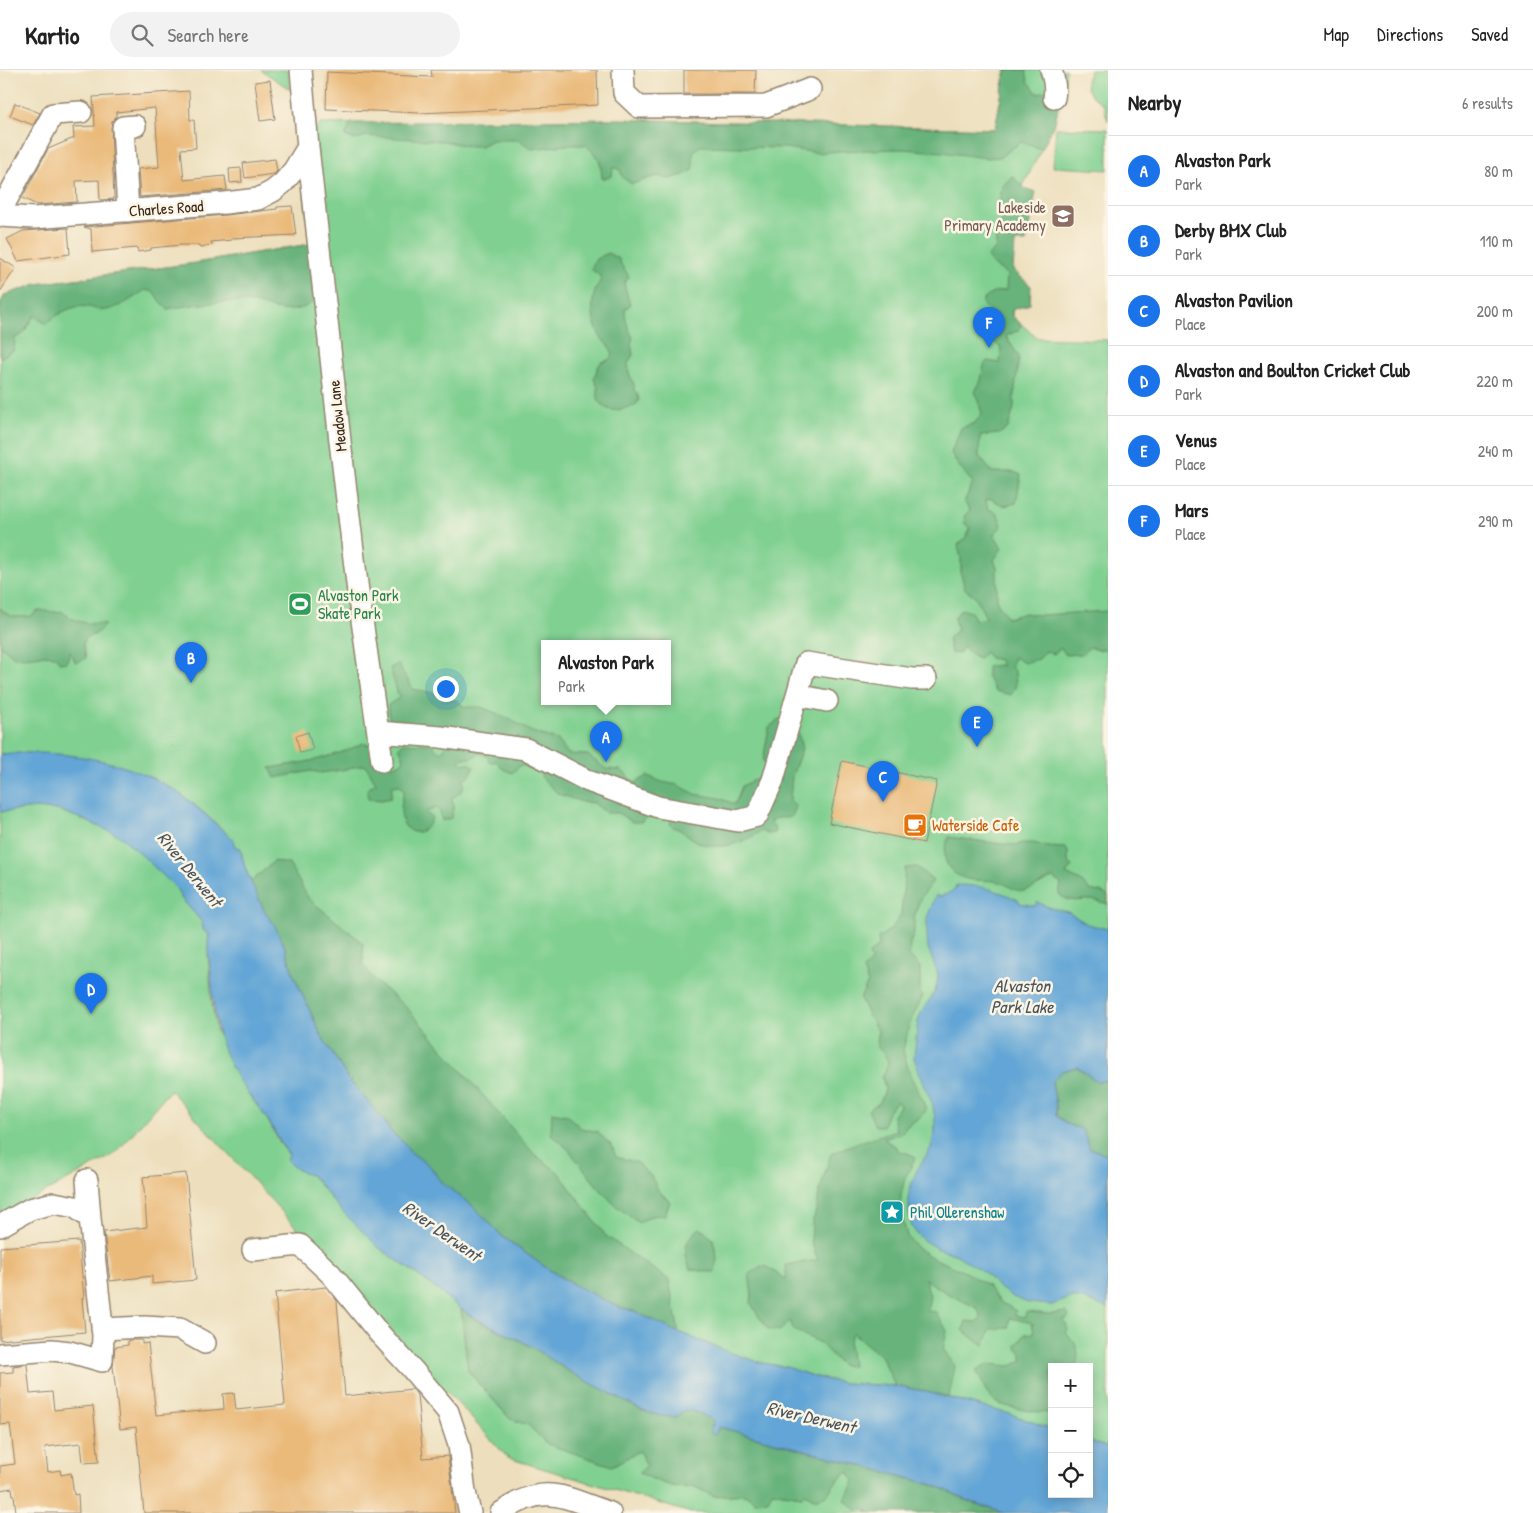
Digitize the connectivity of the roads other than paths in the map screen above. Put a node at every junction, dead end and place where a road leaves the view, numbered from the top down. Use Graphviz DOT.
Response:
graph roads {
  1 [pos="301,70"];
  2 [pos="623,70"];
  3 [pos="1051,70"];
  4 [pos="810,89"];
  5 [pos="1054,98"];
  6 [pos="81,112"];
  7 [pos="135,126"];
  8 [pos="308,147"];
  9 [pos="128,210"];
  10 [pos="0,214"];
  11 [pos="926,679"];
  12 [pos="797,695"];
  13 [pos="827,702"];
  14 [pos="378,732"];
  15 [pos="382,761"];
  16 [pos="87,1180"];
  17 [pos="90,1218"];
  18 [pos="0,1226"];
  19 [pos="253,1250"];
  20 [pos="102,1329"];
  21 [pos="205,1343"];
  22 [pos="0,1354"];
  23 [pos="470,1513"];
  24 [pos="501,1513"];
  25 [pos="610,1513"];
  1 -- 8 [label="street, Meadow Lane"];
  2 -- 4 [label="street"];
  3 -- 5 [label="street"];
  6 -- 10 [label="street"];
  7 -- 9 [label="street"];
  8 -- 9 [label="street, Charles Road"];
  8 -- 14 [label="street, Meadow Lane"];
  9 -- 10 [label="street, Charles Road"];
  11 -- 12 [label="street"];
  12 -- 13 [label="street"];
  12 -- 14 [label="street"];
  14 -- 15 [label="street, Meadow Lane"];
  16 -- 17 [label="street"];
  17 -- 18 [label="street"];
  17 -- 20 [label="street"];
  19 -- 23 [label="street"];
  20 -- 21 [label="street"];
  20 -- 22 [label="street"];
  24 -- 25 [label="street"];
}
